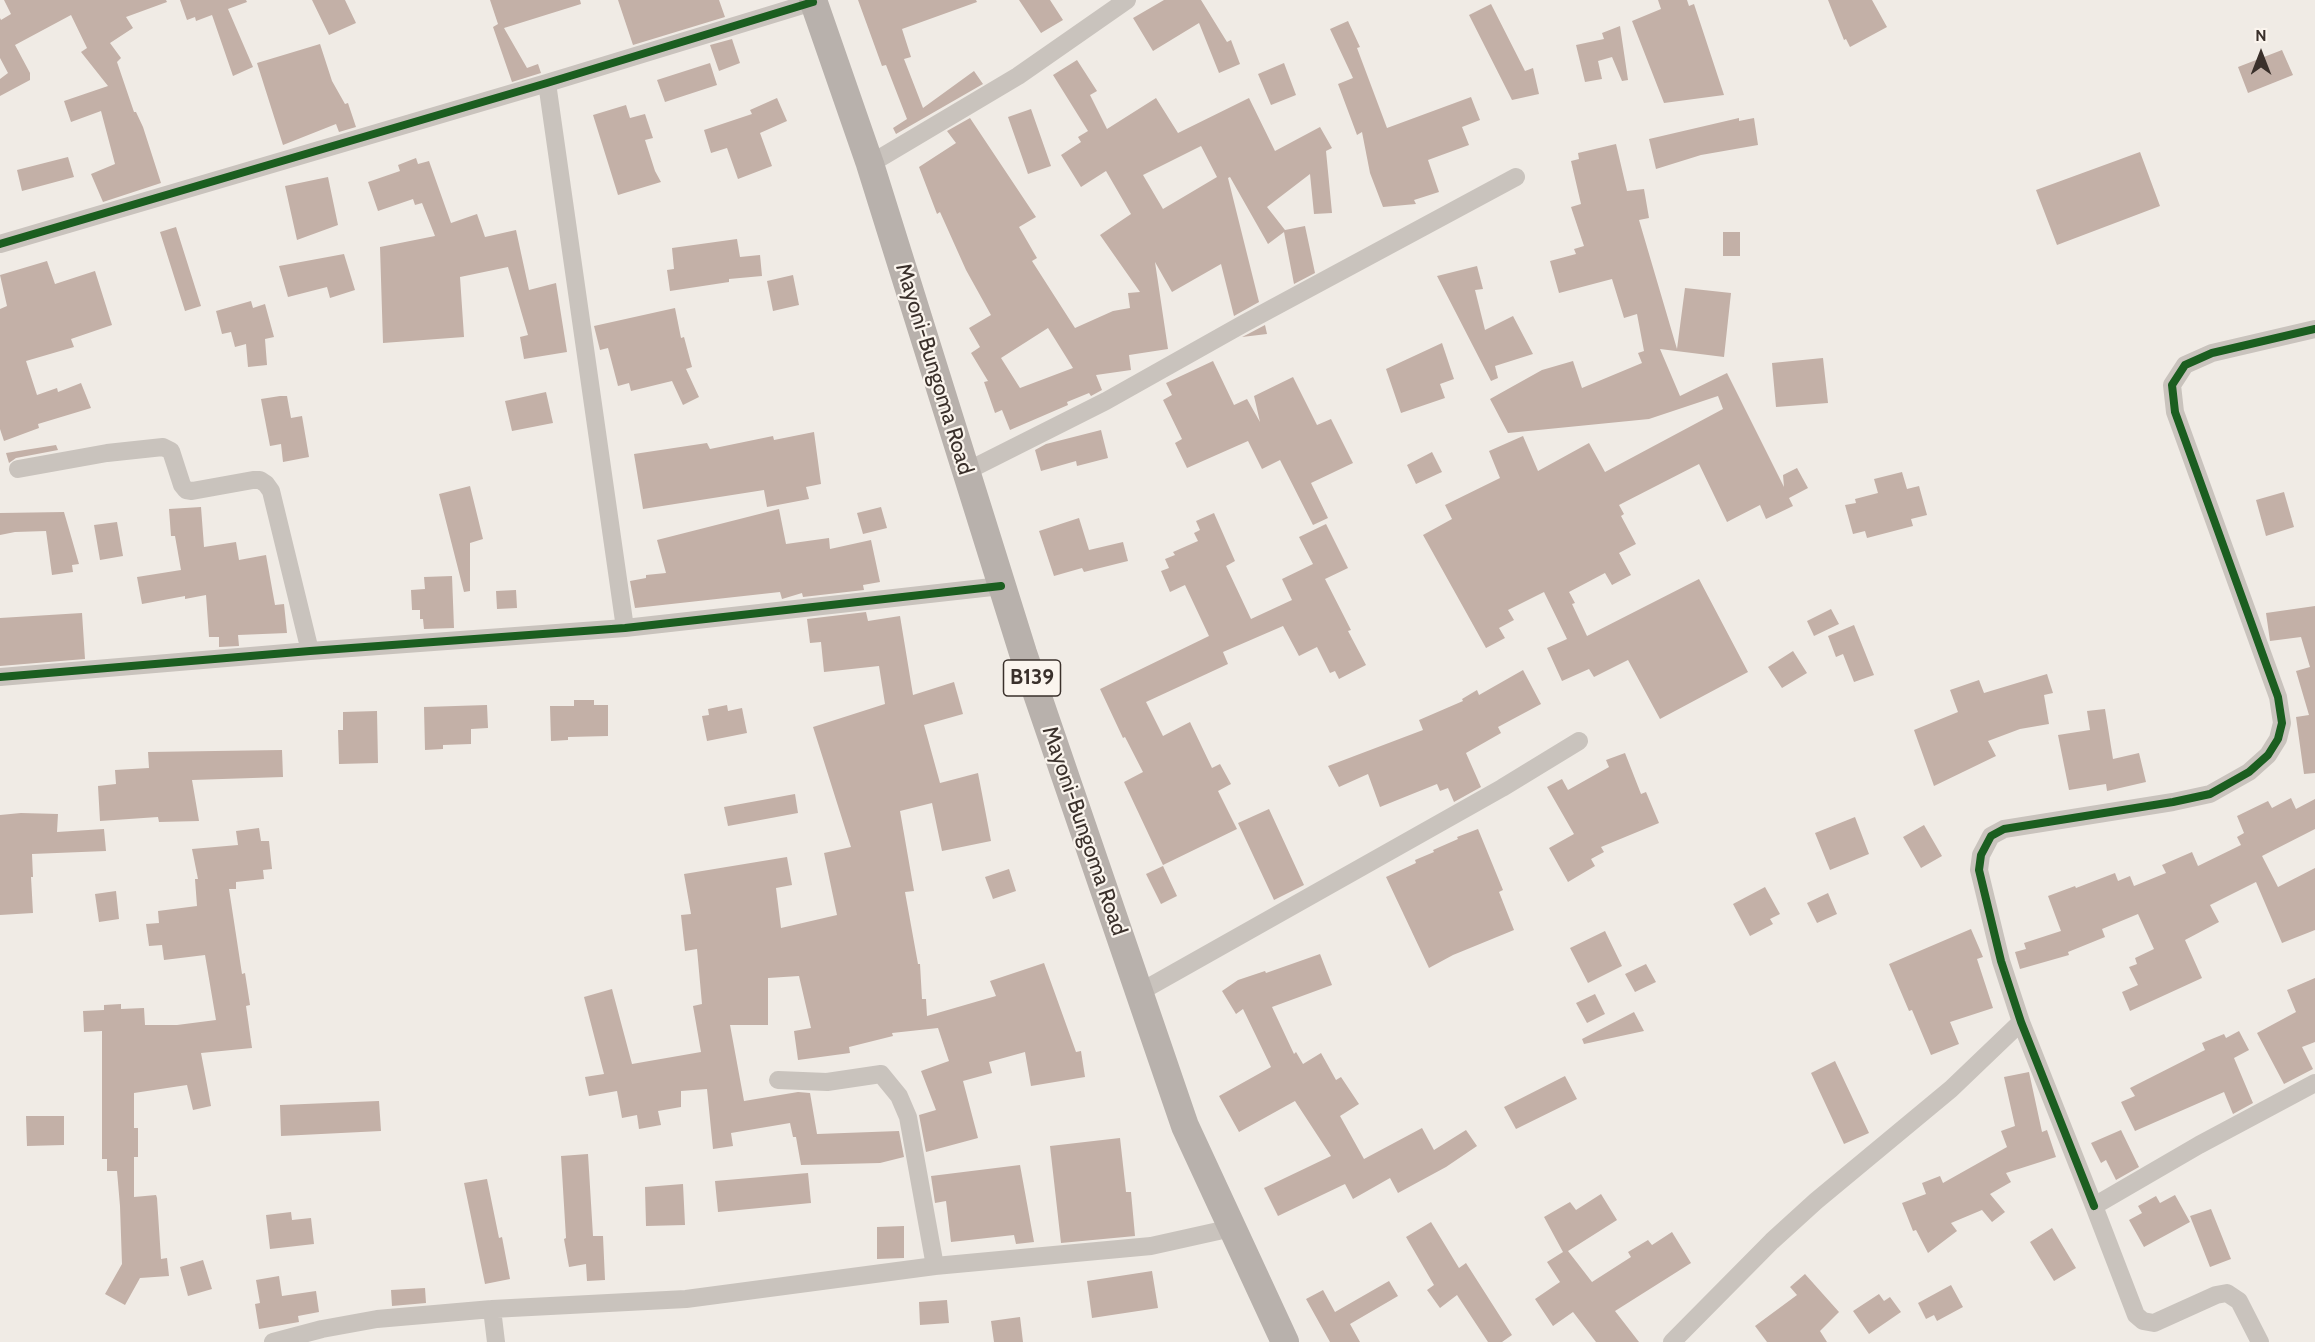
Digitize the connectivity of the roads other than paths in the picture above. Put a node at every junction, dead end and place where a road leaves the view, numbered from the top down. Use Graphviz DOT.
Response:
graph roads {
  1 [pos="1127,0"];
  2 [pos="813,1"];
  3 [pos="547,84"];
  4 [pos="870,164"];
  5 [pos="1516,177"];
  6 [pos="0,244"];
  7 [pos="2315,329"];
  8 [pos="18,469"];
  9 [pos="967,471"];
  10 [pos="1001,586"];
  11 [pos="625,628"];
  12 [pos="310,651"];
  13 [pos="0,677"];
  14 [pos="1579,741"];
  15 [pos="1140,992"];
  16 [pos="2021,1023"];
  17 [pos="778,1080"];
  18 [pos="2315,1083"];
  19 [pos="2094,1206"];
  20 [pos="1232,1228"];
  21 [pos="935,1266"];
  22 [pos="492,1309"];
  23 [pos="273,1342"];
  24 [pos="496,1342"];
  25 [pos="1285,1342"];
  26 [pos="1672,1342"];
  27 [pos="2260,1342"];
  1 -- 4 [label="street"];
  2 -- 3 [label="street"];
  2 -- 4 [label="main road, Mayoni-Bungoma Road / B139"];
  3 -- 6 [label="street"];
  3 -- 11 [label="street"];
  4 -- 9 [label="main road, Mayoni-Bungoma Road / B139"];
  5 -- 9 [label="street"];
  7 -- 16 [label="street"];
  8 -- 12 [label="street"];
  9 -- 10 [label="main road, Mayoni-Bungoma Road / B139"];
  10 -- 11 [label="street"];
  10 -- 15 [label="main road, Mayoni-Bungoma Road / B139"];
  11 -- 12 [label="street"];
  12 -- 13 [label="street"];
  14 -- 15 [label="street"];
  15 -- 20 [label="main road, Mayoni-Bungoma Road / B139"];
  16 -- 19 [label="street"];
  16 -- 26 [label="street"];
  17 -- 21 [label="street"];
  18 -- 19 [label="street"];
  19 -- 27 [label="street"];
  20 -- 21 [label="street"];
  20 -- 25 [label="main road, Mayoni-Bungoma Road / B139"];
  21 -- 22 [label="street"];
  22 -- 23 [label="street"];
  22 -- 24 [label="street"];
}
